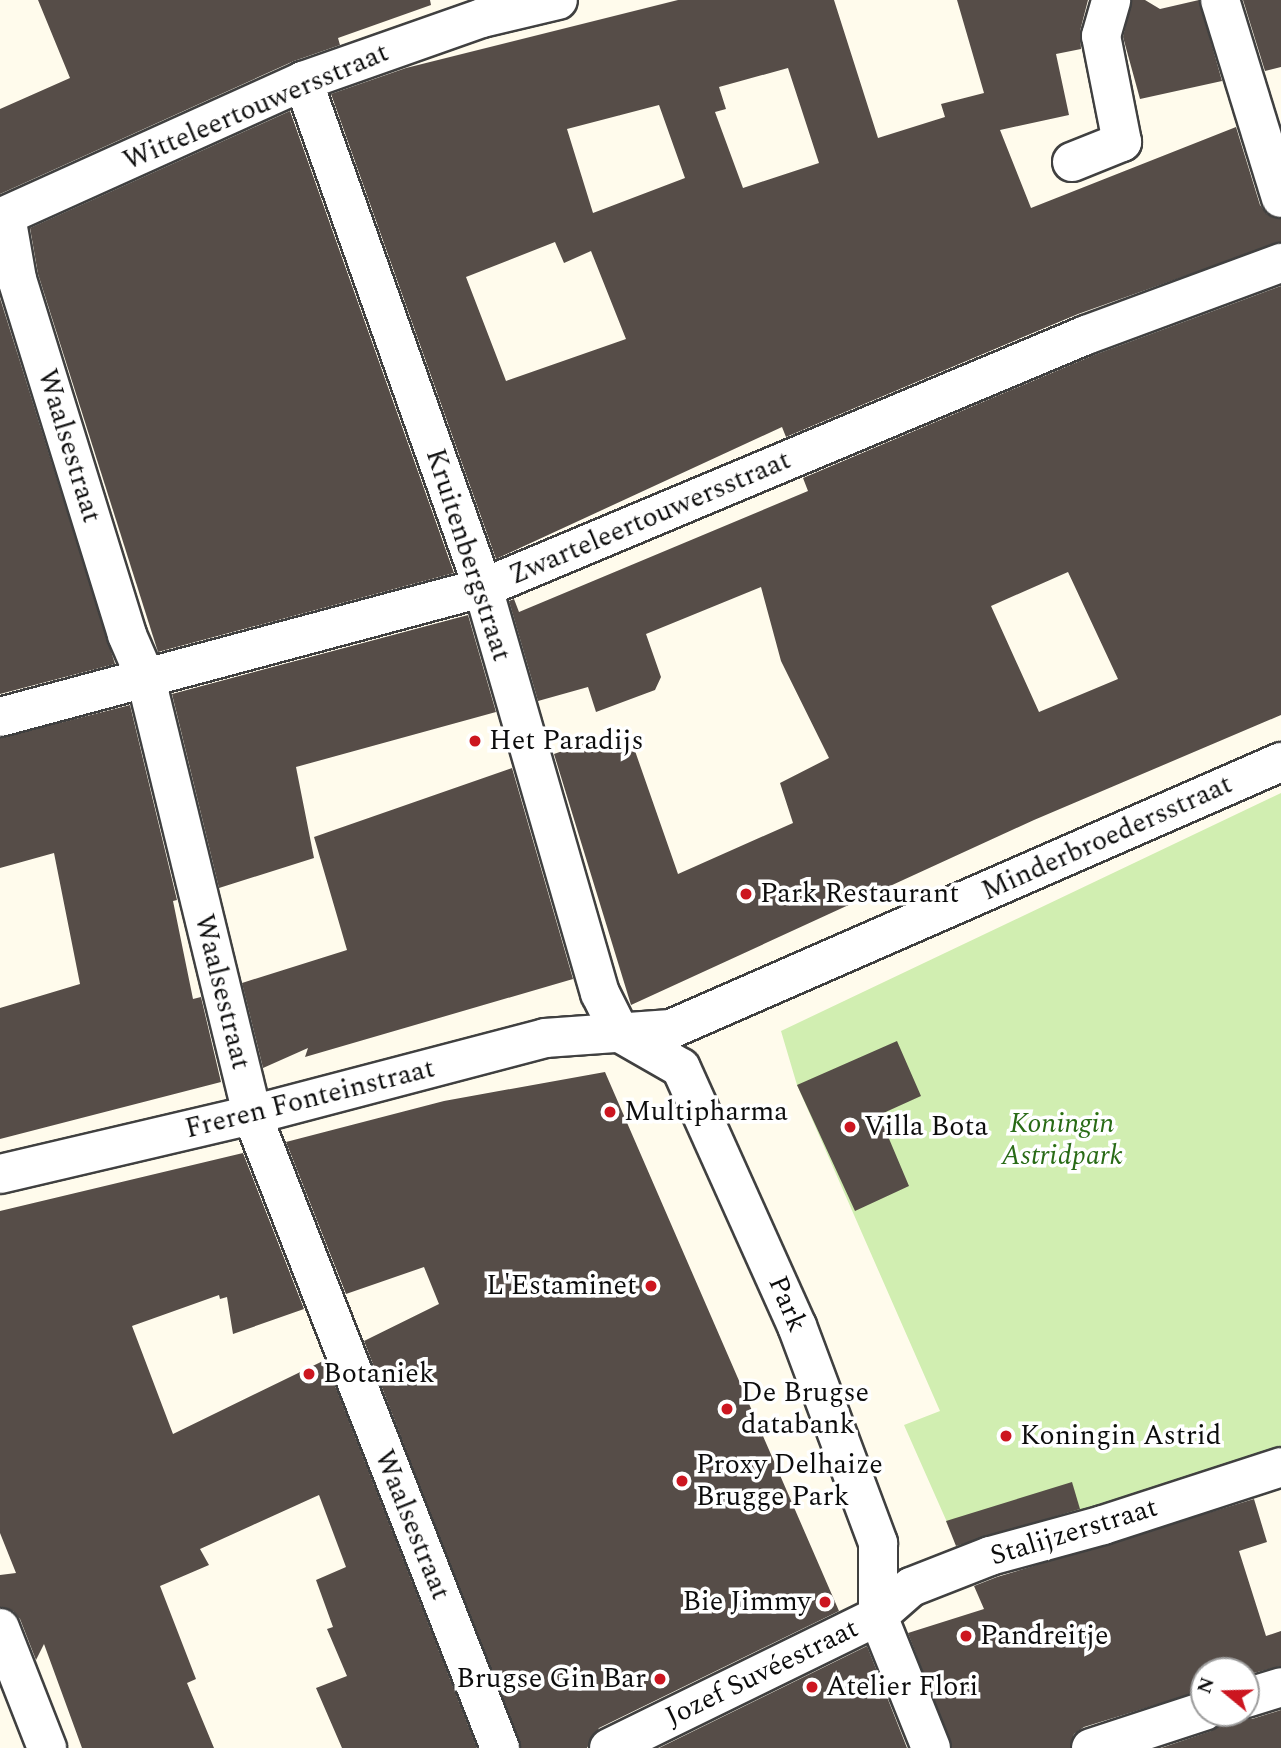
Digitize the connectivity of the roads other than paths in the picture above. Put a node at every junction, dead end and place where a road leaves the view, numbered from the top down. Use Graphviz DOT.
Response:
graph roads {
  1 [pos="558,0"];
  2 [pos="1111,0"];
  3 [pos="1220,0"];
  4 [pos="303,82"];
  5 [pos="1072,162"];
  6 [pos="1281,198"];
  7 [pos="3,217"];
  8 [pos="1281,263"];
  9 [pos="483,588"];
  10 [pos="146,679"];
  11 [pos="0,717"];
  12 [pos="1281,762"];
  13 [pos="620,1033"];
  14 [pos="252,1115"];
  15 [pos="0,1174"];
  16 [pos="1281,1467"];
  17 [pos="878,1616"];
  18 [pos="0,1628"];
  19 [pos="1281,1687"];
  20 [pos="1260,1694"];
  21 [pos="1190,1716"];
  22 [pos="47,1748"];
  23 [pos="500,1748"];
  24 [pos="609,1748"];
  25 [pos="932,1748"];
  26 [pos="1091,1748"];
  1 -- 4 [label="street, Witteleertouwersstraat"];
  2 -- 5 [label="street"];
  3 -- 6 [label="street"];
  4 -- 7 [label="street, Witteleertouwersstraat"];
  4 -- 9 [label="street, Kruitenbergstraat"];
  7 -- 10 [label="street, Waalsestraat"];
  8 -- 9 [label="street, Zwarteleertouwersstraat"];
  9 -- 10 [label="street, Zwarteleertouwersstraat"];
  9 -- 13 [label="street, Kruitenbergstraat"];
  10 -- 11 [label="street, Zwarteleertouwersstraat"];
  10 -- 14 [label="street, Waalsestraat"];
  12 -- 13 [label="street, Minderbroedersstraat"];
  13 -- 14 [label="street, Freren Fonteinstraat"];
  13 -- 17 [label="street, Park"];
  14 -- 15 [label="street, Freren Fonteinstraat"];
  14 -- 23 [label="street, Waalsestraat"];
  16 -- 17 [label="street, Stalijzerstraat"];
  17 -- 24 [label="street, Jozef Suvéestraat"];
  17 -- 25 [label="street"];
  18 -- 22 [label="street"];
  19 -- 20 [label="street"];
  21 -- 26 [label="street"];
}
